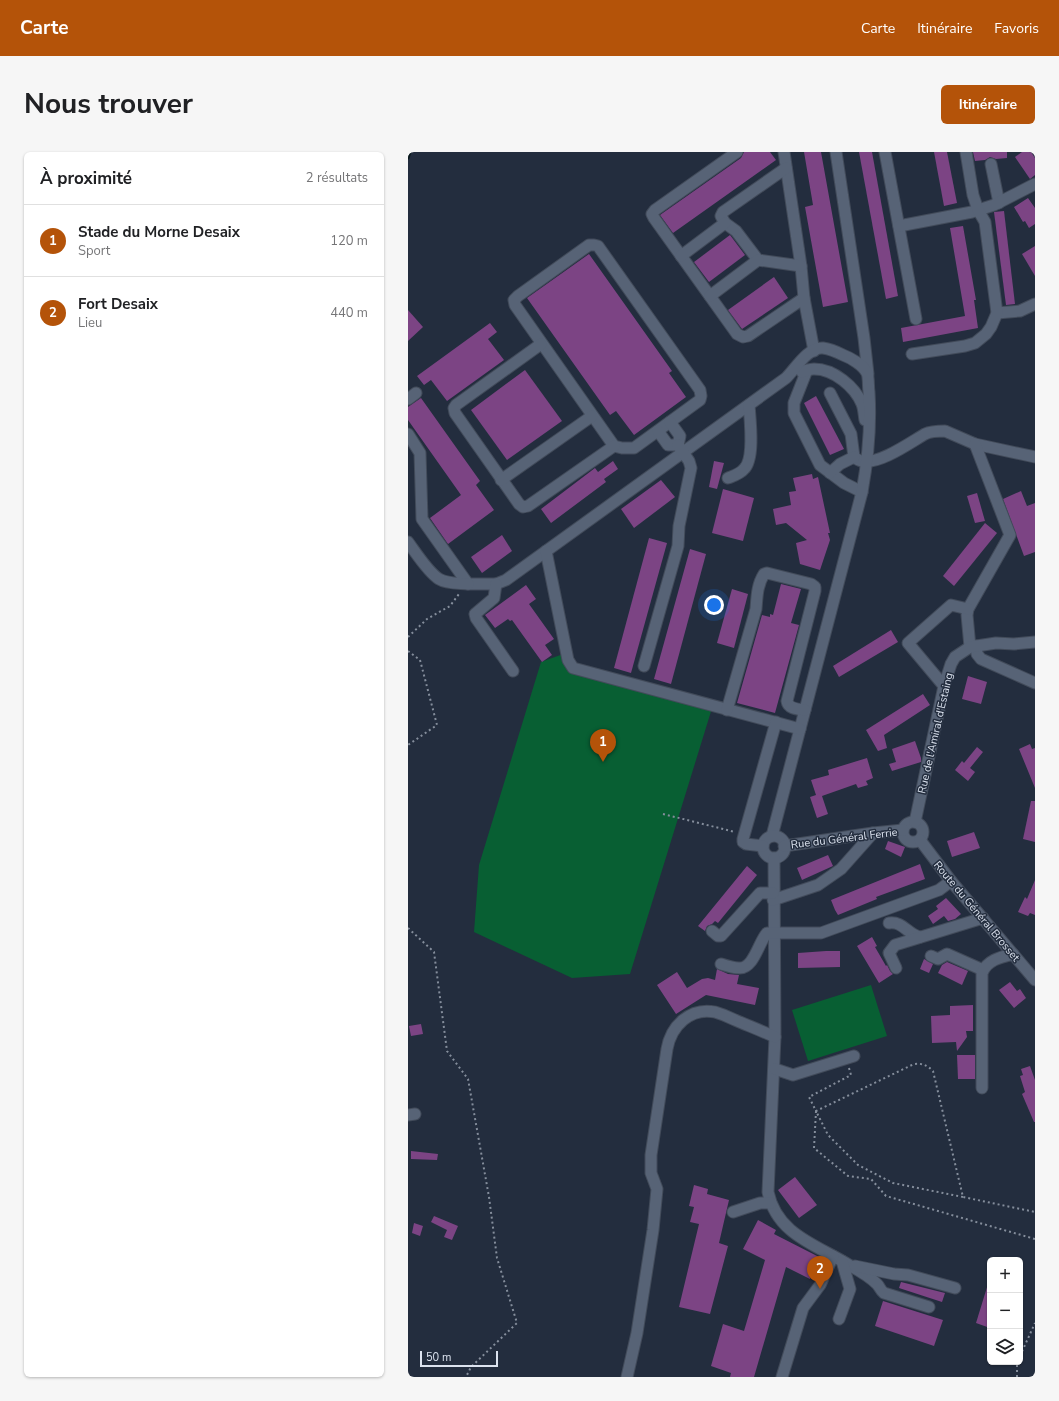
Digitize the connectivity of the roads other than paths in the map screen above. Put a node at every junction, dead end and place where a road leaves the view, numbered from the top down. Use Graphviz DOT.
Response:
graph roads {
  1 [pos="737,152"];
  2 [pos="784,152"];
  3 [pos="836,152"];
  4 [pos="885,152"];
  5 [pos="966,152"];
  6 [pos="991,164"];
  7 [pos="786,168"];
  8 [pos="1035,184"];
  9 [pos="999,203"];
  10 [pos="978,210"];
  11 [pos="725,223"];
  12 [pos="899,226"];
  13 [pos="681,256"];
  14 [pos="758,260"];
  15 [pos="801,266"];
  16 [pos="710,296"];
  17 [pos="804,298"];
  18 [pos="1035,304"];
  19 [pos="997,313"];
  20 [pos="916,319"];
  21 [pos="864,338"];
  22 [pos="542,344"];
  23 [pos="810,353"];
  24 [pos="912,354"];
  25 [pos="851,358"];
  26 [pos="811,370"];
  27 [pos="786,378"];
  28 [pos="868,378"];
  29 [pos="855,392"];
  30 [pos="830,393"];
  31 [pos="749,405"];
  32 [pos="592,416"];
  33 [pos="670,422"];
  34 [pos="658,431"];
  35 [pos="408,434"];
  36 [pos="868,438"];
  37 [pos="975,444"];
  38 [pos="614,446"];
  39 [pos="680,448"];
  40 [pos="854,456"];
  41 [pos="1035,457"];
  42 [pos="867,462"];
  43 [pos="830,473"];
  44 [pos="728,478"];
  45 [pos="501,480"];
  46 [pos="862,492"];
  47 [pos="408,542"];
  48 [pos="546,551"];
  49 [pos="468,584"];
  50 [pos="496,584"];
  51 [pos="968,609"];
  52 [pos="1035,642"];
  53 [pos="973,646"];
  54 [pos="644,666"];
  55 [pos="513,671"];
  56 [pos="1035,683"];
  57 [pos="944,686"];
  58 [pos="727,710"];
  59 [pos="805,710"];
  60 [pos="776,722"];
  61 [pos="800,729"];
  62 [pos="915,822"];
  63 [pos="903,830"];
  64 [pos="873,833"];
  65 [pos="772,836"];
  66 [pos="920,840"];
  67 [pos="762,846"];
  68 [pos="784,846"];
  69 [pos="774,858"];
  70 [pos="951,881"];
  71 [pos="773,896"];
  72 [pos="983,918"];
  73 [pos="889,923"];
  74 [pos="712,931"];
  75 [pos="775,933"];
  76 [pos="920,937"];
  77 [pos="1013,954"];
  78 [pos="931,956"];
  79 [pos="721,964"];
  80 [pos="896,968"];
  81 [pos="983,970"];
  82 [pos="1035,980"];
  83 [pos="775,1037"];
  84 [pos="850,1058"];
  85 [pos="775,1069"];
  86 [pos="982,1088"];
  87 [pos="771,1202"];
  88 [pos="733,1212"];
  89 [pos="841,1260"];
  90 [pos="955,1288"];
  91 [pos="929,1307"];
  92 [pos="839,1319"];
  93 [pos="627,1377"];
  94 [pos="782,1377"];
  1 -- 13 [label="street"];
  2 -- 7 [label="street"];
  3 -- 21 [label="street"];
  4 -- 12 [label="street"];
  5 -- 10 [label="street"];
  6 -- 9 [label="street"];
  7 -- 11 [label="street"];
  7 -- 15 [label="street"];
  8 -- 9 [label="street"];
  9 -- 10 [label="street"];
  10 -- 12 [label="street"];
  10 -- 19 [label="street"];
  11 -- 13 [label="street"];
  11 -- 14 [label="street"];
  12 -- 20 [label="street"];
  13 -- 16 [label="street"];
  14 -- 15 [label="street"];
  14 -- 16 [label="street"];
  15 -- 17 [label="street"];
  16 -- 17 [label="street"];
  17 -- 23 [label="street"];
  18 -- 19 [label="street"];
  19 -- 24 [label="street"];
  21 -- 25 [label="street"];
  21 -- 28 [label="street"];
  22 -- 32 [label="street"];
  22 -- 33 [label="street"];
  22 -- 45 [label="street"];
  23 -- 25 [label="street"];
  23 -- 26 [label="street"];
  23 -- 27 [label="street"];
  25 -- 28 [label="street"];
  26 -- 27 [label="street"];
  26 -- 29 [label="street"];
  26 -- 43 [label="street"];
  27 -- 31 [label="street"];
  28 -- 29 [label="street"];
  28 -- 36 [label="street"];
  29 -- 36 [label="street"];
  30 -- 40 [label="street"];
  31 -- 39 [label="street"];
  31 -- 44 [label="street"];
  32 -- 38 [label="street"];
  32 -- 45 [label="street"];
  33 -- 34 [label="street"];
  33 -- 39 [label="street"];
  34 -- 38 [label="street"];
  34 -- 39 [label="street"];
  35 -- 49 [label="street"];
  36 -- 42 [label="street"];
  37 -- 41 [label="street"];
  37 -- 42 [label="street"];
  37 -- 51 [label="street"];
  38 -- 45 [label="street"];
  39 -- 48 [label="street"];
  39 -- 54 [label="street"];
  40 -- 42 [label="street"];
  40 -- 43 [label="street"];
  42 -- 46 [label="street"];
  43 -- 46 [label="street"];
  46 -- 59 [label="street"];
  47 -- 49 [label="street"];
  48 -- 50 [label="street"];
  48 -- 58 [label="street"];
  49 -- 50 [label="street"];
  50 -- 55 [label="street"];
  51 -- 53 [label="street"];
  51 -- 57 [label="street"];
  52 -- 53 [label="street"];
  53 -- 56 [label="street"];
  53 -- 57 [label="street, Rue de l'Amiral d'Estaing"];
  57 -- 62 [label="street, Rue de l'Amiral d'Estaing"];
  58 -- 59 [label="street"];
  58 -- 60 [label="street"];
  59 -- 61 [label="street"];
  60 -- 61 [label="street"];
  60 -- 67 [label="street"];
  61 -- 65 [label="street"];
  62 -- 63 [label="street"];
  62 -- 66 [label="street"];
  63 -- 64 [label="street, Rue du Général Ferrie"];
  63 -- 66 [label="street"];
  64 -- 68 [label="street, Rue du Général Ferrie"];
  64 -- 71 [label="street"];
  65 -- 67 [label="street"];
  65 -- 68 [label="street"];
  66 -- 70 [label="street, Route du Général Brosset"];
  67 -- 69 [label="street"];
  68 -- 69 [label="street"];
  69 -- 71 [label="street"];
  70 -- 72 [label="street, Route du Général Brosset"];
  70 -- 75 [label="street"];
  71 -- 74 [label="street"];
  71 -- 75 [label="street"];
  72 -- 76 [label="street"];
  72 -- 77 [label="street, Route du Général Brosset"];
  73 -- 76 [label="street"];
  75 -- 79 [label="street"];
  75 -- 83 [label="street"];
  76 -- 80 [label="street"];
  77 -- 81 [label="street"];
  77 -- 82 [label="street, Route du Général Brosset"];
  78 -- 81 [label="street"];
  81 -- 86 [label="street"];
  83 -- 85 [label="street"];
  83 -- 93 [label="street"];
  84 -- 85 [label="street"];
  85 -- 87 [label="street"];
  87 -- 88 [label="street"];
  87 -- 89 [label="street"];
  89 -- 90 [label="street"];
  89 -- 91 [label="street"];
  89 -- 92 [label="street"];
  89 -- 94 [label="street"];
}
